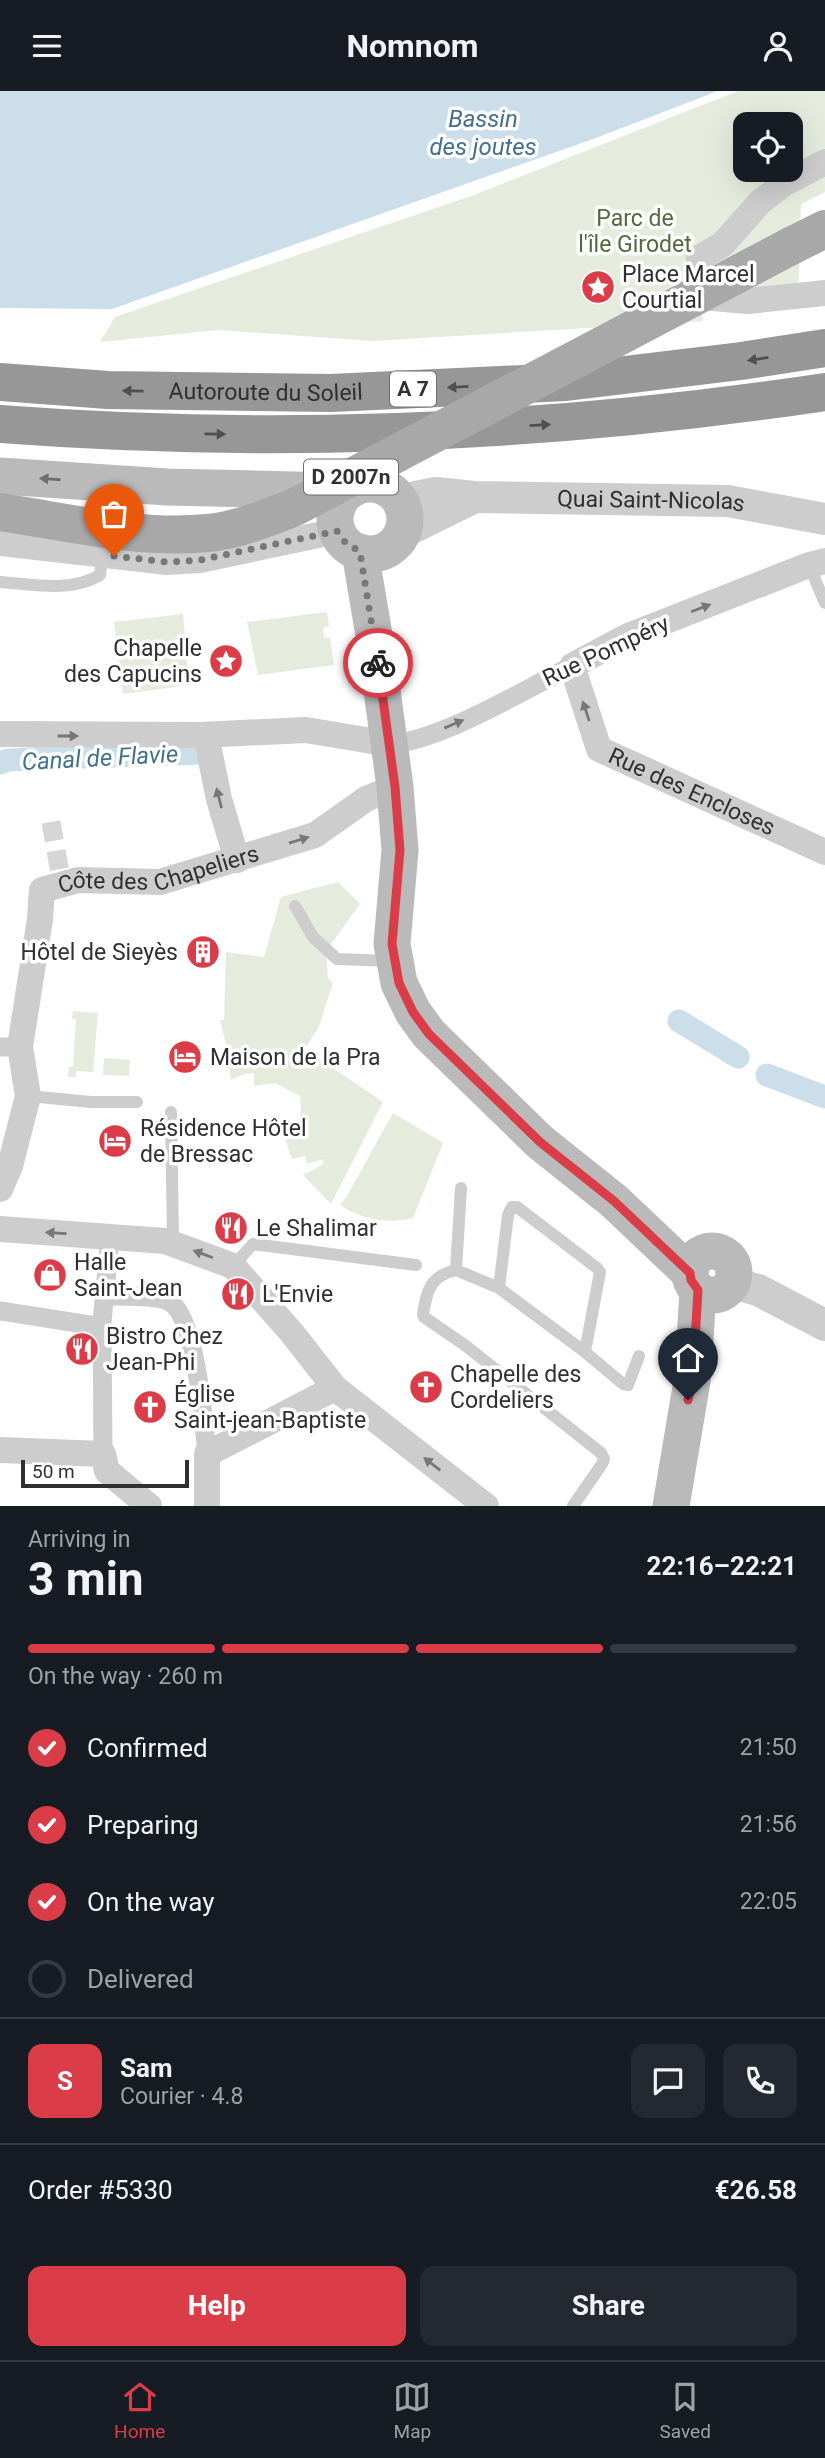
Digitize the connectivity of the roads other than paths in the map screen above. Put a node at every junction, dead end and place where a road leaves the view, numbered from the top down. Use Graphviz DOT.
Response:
graph roads {
  1 [pos="825,162"];
  2 [pos="825,229"];
  3 [pos="825,293"];
  4 [pos="825,348"];
  5 [pos="0,382"];
  6 [pos="825,392"];
  7 [pos="0,423"];
  8 [pos="0,476"];
  9 [pos="92,494"];
  10 [pos="0,512"];
  11 [pos="825,519"];
  12 [pos="367,524"];
  13 [pos="0,543"];
  14 [pos="98,554"];
  15 [pos="817,563"];
  16 [pos="0,582"];
  17 [pos="825,603"];
  18 [pos="572,666"];
  19 [pos="0,734"];
  20 [pos="206,735"];
  21 [pos="390,744"];
  22 [pos="395,787"];
  23 [pos="825,852"];
  24 [pos="237,860"];
  25 [pos="295,906"];
  26 [pos="395,961"];
  27 [pos="10,1047"];
  28 [pos="28,1096"];
  29 [pos="137,1103"];
  30 [pos="171,1112"];
  31 [pos="461,1188"];
  32 [pos="0,1189"];
  33 [pos="0,1229"];
  34 [pos="110,1237"];
  35 [pos="173,1242"];
  36 [pos="416,1265"];
  37 [pos="233,1266"];
  38 [pos="456,1270"];
  39 [pos="709,1278"];
  40 [pos="499,1288"];
  41 [pos="105,1296"];
  42 [pos="0,1311"];
  43 [pos="825,1325"];
  44 [pos="103,1334"];
  45 [pos="585,1352"];
  46 [pos="639,1356"];
  47 [pos="335,1388"];
  48 [pos="0,1450"];
  49 [pos="103,1454"];
  50 [pos="207,1454"];
  51 [pos="669,1496"];
  52 [pos="149,1506"];
  53 [pos="207,1506"];
  54 [pos="486,1506"];
  55 [pos="573,1506"];
  1 -- 3 [label="street"];
  2 -- 10 [label="main road, D 2007n, bridge"];
  4 -- 5 [label="highway, Autoroute du Soleil / A 7, one-way"];
  7 -- 6 [label="highway, Autoroute du Soleil / A 7, one-way"];
  9 -- 8 [label="main road, one-way"];
  9 -- 12 [label="main road"];
  9 -- 14 [label="lane"];
  11 -- 12 [label="street, Quai Saint-Nicolas"];
  12 -- 14 [label="street"];
  12 -- 21 [label="main road"];
  13 -- 14 [label="street"];
  14 -- 16 [label="lane"];
  15 -- 17 [label="lane"];
  18 -- 15 [label="street, Rue Pompéry, one-way"];
  21 -- 18 [label="street, Rue Pompéry, one-way"];
  23 -- 18 [label="street, Rue des Encloses, one-way"];
  19 -- 20 [label="street, one-way"];
  20 -- 21 [label="street"];
  24 -- 20 [label="street, one-way"];
  21 -- 22 [label="main road"];
  24 -- 22 [label="street, Côte des Chapeliers, one-way"];
  22 -- 26 [label="main road"];
  24 -- 27 [label="street, Côte des Chapeliers"];
  25 -- 26 [label="lane"];
  26 -- 39 [label="main road"];
  27 -- 28 [label="street, Côte des Chapeliers"];
  28 -- 29 [label="lane"];
  28 -- 32 [label="street, Côte des Chapeliers"];
  30 -- 35 [label="lane"];
  31 -- 38 [label="lane"];
  34 -- 33 [label="street, one-way"];
  34 -- 35 [label="street"];
  34 -- 41 [label="street"];
  37 -- 35 [label="street, one-way"];
  36 -- 37 [label="lane"];
  37 -- 47 [label="street"];
  38 -- 40 [label="lane"];
  38 -- 55 [label="lane"];
  39 -- 43 [label="street"];
  39 -- 51 [label="main road"];
  40 -- 45 [label="lane"];
  40 -- 45 [label="lane"];
  41 -- 44 [label="street"];
  41 -- 50 [label="street"];
  42 -- 44 [label="street"];
  44 -- 49 [label="street"];
  45 -- 46 [label="lane"];
  47 -- 50 [label="street"];
  54 -- 47 [label="street, one-way"];
  48 -- 49 [label="street"];
  49 -- 52 [label="street"];
  50 -- 53 [label="street"];
}
